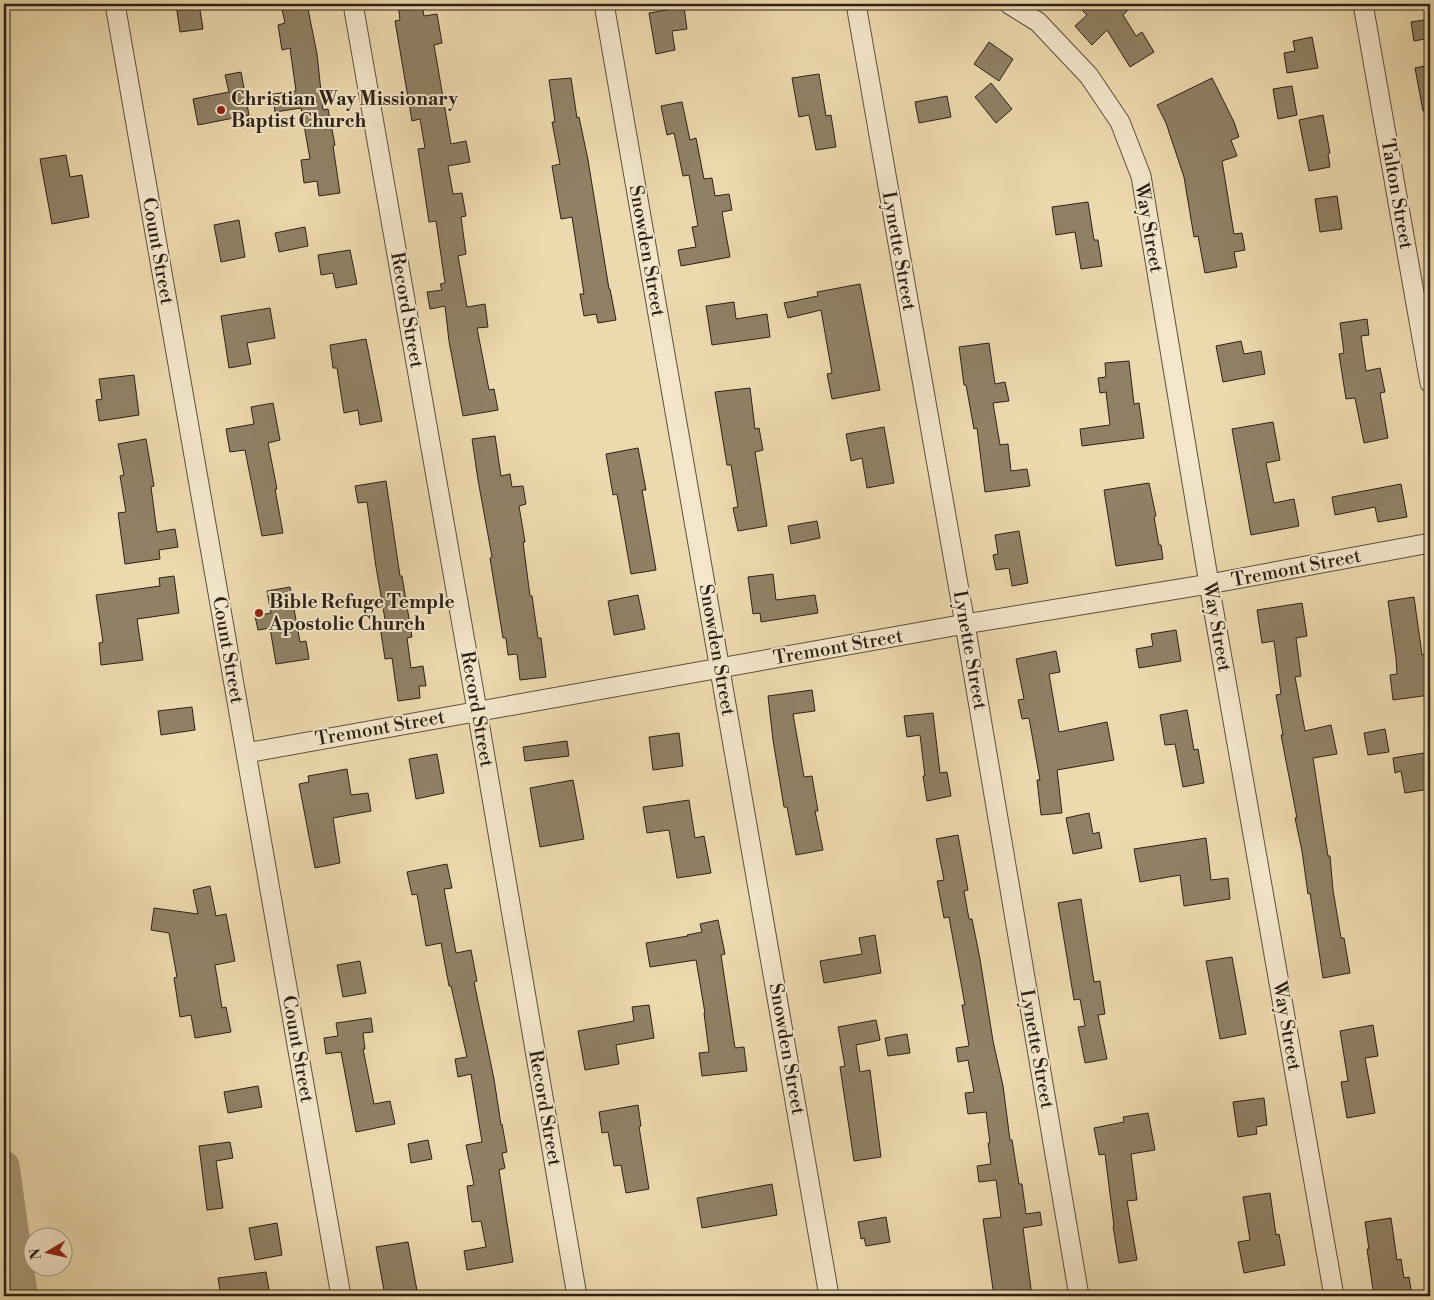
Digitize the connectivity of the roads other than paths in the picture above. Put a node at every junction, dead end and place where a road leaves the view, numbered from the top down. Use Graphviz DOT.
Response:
graph roads {
  1 [pos="115,4"];
  2 [pos="353,4"];
  3 [pos="604,4"];
  4 [pos="856,4"];
  5 [pos="1009,4"];
  6 [pos="1364,4"];
  7 [pos="1430,383"];
  8 [pos="1430,543"];
  9 [pos="1209,584"];
  10 [pos="965,624"];
  11 [pos="720,667"];
  12 [pos="477,710"];
  13 [pos="246,753"];
  14 [pos="341,1296"];
  15 [pos="577,1296"];
  16 [pos="830,1296"];
  17 [pos="1079,1296"];
  18 [pos="1334,1296"];
  1 -- 13 [label="street, Count Street"];
  2 -- 12 [label="street, Record Street"];
  3 -- 11 [label="street, Snowden Street"];
  4 -- 10 [label="street, Lynette Street"];
  5 -- 9 [label="street, Way Street"];
  6 -- 7 [label="street, Talton Street"];
  8 -- 9 [label="street, Tremont Street"];
  9 -- 10 [label="street, Tremont Street"];
  9 -- 18 [label="street, Way Street"];
  10 -- 11 [label="street, Tremont Street"];
  10 -- 17 [label="street, Lynette Street"];
  11 -- 12 [label="street, Tremont Street"];
  11 -- 16 [label="street, Snowden Street"];
  12 -- 13 [label="street, Tremont Street"];
  12 -- 15 [label="street, Record Street"];
  13 -- 14 [label="street, Count Street"];
}
